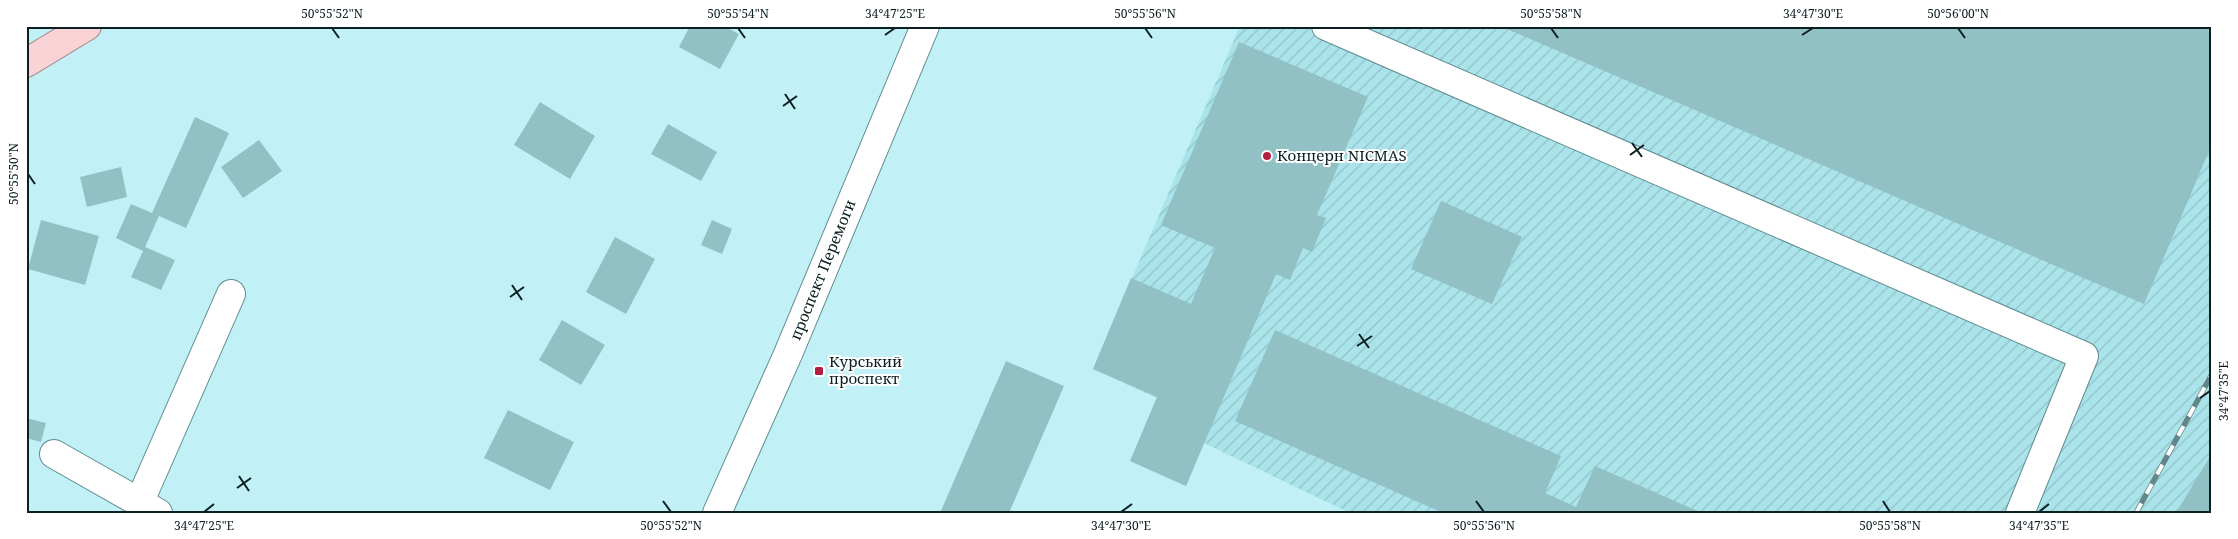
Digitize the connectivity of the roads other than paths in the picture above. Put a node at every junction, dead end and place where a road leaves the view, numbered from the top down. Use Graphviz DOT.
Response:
graph roads {
  1 [pos="87,26"];
  2 [pos="925,26"];
  3 [pos="1326,26"];
  4 [pos="26,63"];
  5 [pos="230,294"];
  6 [pos="54,454"];
  7 [pos="149,507"];
  8 [pos="717,513"];
  9 [pos="2020,513"];
  1 -- 4 [label="main road"];
  2 -- 8 [label="street, проспект Перемоги"];
  3 -- 9 [label="street"];
  5 -- 7 [label="street"];
  6 -- 7 [label="street"];
}
